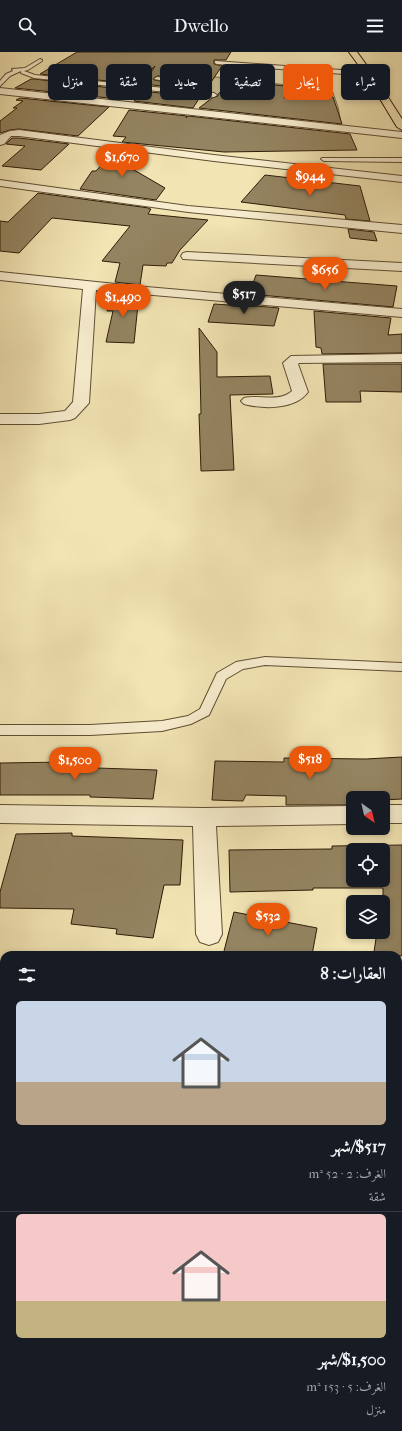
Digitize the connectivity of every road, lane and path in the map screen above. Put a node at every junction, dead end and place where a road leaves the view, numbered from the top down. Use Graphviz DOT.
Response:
graph roads {
  1 [pos="353,52"];
  2 [pos="40,60"];
  3 [pos="217,62"];
  4 [pos="362,64"];
  5 [pos="341,68"];
  6 [pos="22,71"];
  7 [pos="160,77"];
  8 [pos="157,79"];
  9 [pos="160,79"];
  10 [pos="152,82"];
  11 [pos="0,84"];
  12 [pos="106,84"];
  13 [pos="152,89"];
  14 [pos="0,91"];
  15 [pos="214,95"];
  16 [pos="390,95"];
  17 [pos="387,100"];
  18 [pos="402,111"];
  19 [pos="402,128"];
  20 [pos="402,135"];
  21 [pos="0,142"];
  22 [pos="324,159"];
  23 [pos="402,160"];
  24 [pos="402,179"];
  25 [pos="0,183"];
  26 [pos="402,229"];
  27 [pos="187,256"];
  28 [pos="402,267"];
  29 [pos="0,276"];
  30 [pos="90,285"];
  31 [pos="402,313"];
  32 [pos="402,358"];
  33 [pos="250,401"];
  34 [pos="0,419"];
  35 [pos="402,667"];
  36 [pos="0,730"];
  37 [pos="0,814"];
  38 [pos="346,814"];
  39 [pos="390,814"];
  40 [pos="402,814"];
  41 [pos="204,817"];
  42 [pos="209,934"];
  1 -- 4 [label="main road"];
  2 -- 6 [label="lane"];
  3 -- 5 [label="lane"];
  6 -- 11 [label="lane"];
  6 -- 12 [label="lane"];
  7 -- 8 [label="lane"];
  8 -- 9 [label="lane"];
  8 -- 10 [label="lane"];
  13 -- 15 [label="lane"];
  14 -- 20 [label="street"];
  16 -- 18 [label="main road"];
  17 -- 19 [label="main road"];
  21 -- 24 [label="street"];
  22 -- 23 [label="lane"];
  25 -- 26 [label="street"];
  27 -- 28 [label="street"];
  29 -- 30 [label="street"];
  30 -- 31 [label="street"];
  30 -- 34 [label="street"];
  32 -- 33 [label="street"];
  35 -- 36 [label="lane"];
  37 -- 41 [label="street"];
  38 -- 41 [label="street"];
  39 -- 40 [label="street"];
  41 -- 42 [label="street"];
}
